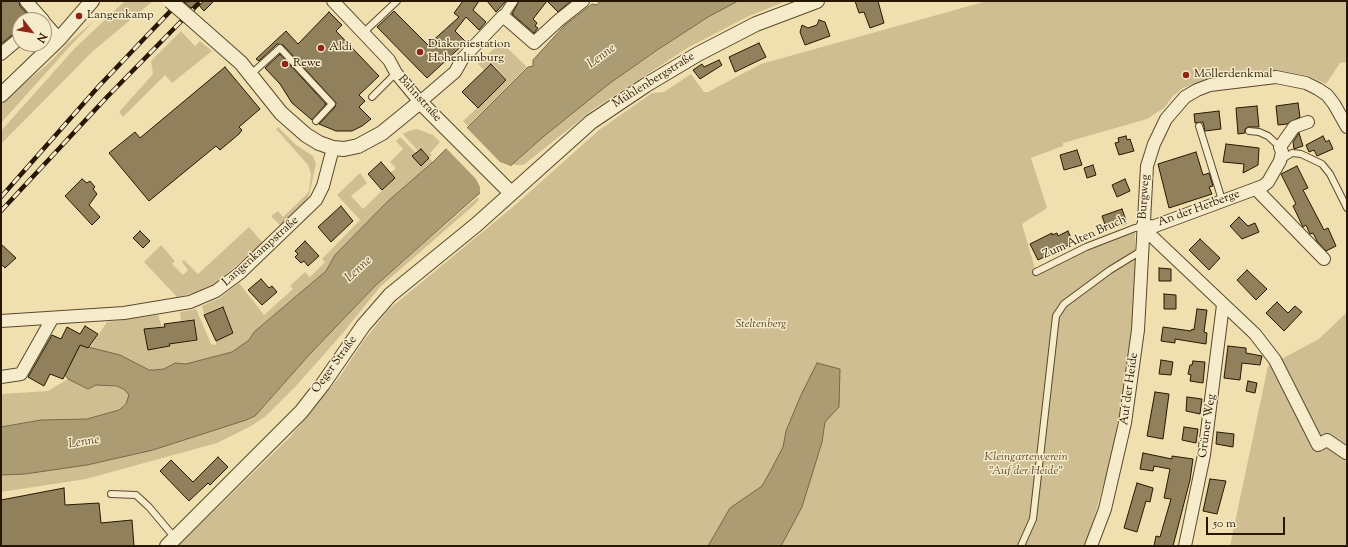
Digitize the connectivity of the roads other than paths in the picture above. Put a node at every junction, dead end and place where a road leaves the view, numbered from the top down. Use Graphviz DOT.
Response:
graph roads {
  1 [pos="26,1"];
  2 [pos="92,1"];
  3 [pos="170,1"];
  4 [pos="333,1"];
  5 [pos="397,1"];
  6 [pos="513,1"];
  7 [pos="583,1"];
  8 [pos="817,1"];
  9 [pos="35,12"];
  10 [pos="503,16"];
  11 [pos="52,31"];
  12 [pos="363,33"];
  13 [pos="59,39"];
  14 [pos="12,45"];
  15 [pos="1,54"];
  16 [pos="396,73"];
  17 [pos="251,74"];
  18 [pos="1,95"];
  19 [pos="372,97"];
  20 [pos="420,102"];
  21 [pos="316,121"];
  22 [pos="1308,122"];
  23 [pos="1199,126"];
  24 [pos="1347,127"];
  25 [pos="1249,130"];
  26 [pos="1280,147"];
  27 [pos="333,148"];
  28 [pos="1280,161"];
  29 [pos="1256,189"];
  30 [pos="508,190"];
  31 [pos="1222,200"];
  32 [pos="1347,208"];
  33 [pos="1142,227"];
  34 [pos="1142,251"];
  35 [pos="1324,259"];
  36 [pos="1036,272"];
  37 [pos="1223,305"];
  38 [pos="52,318"];
  39 [pos="1,321"];
  40 [pos="1,377"];
  41 [pos="1346,453"];
  42 [pos="111,494"];
  43 [pos="171,542"];
  44 [pos="1021,546"];
  45 [pos="1092,546"];
  46 [pos="1185,546"];
  1 -- 9 [label="street"];
  2 -- 13 [label="street"];
  3 -- 17 [label="street, bridge"];
  4 -- 12 [label="street, Bahnstraße"];
  5 -- 12 [label="lane"];
  6 -- 10 [label="street"];
  7 -- 10 [label="street"];
  8 -- 30 [label="street, Mühlenbergstraße"];
  10 -- 20 [label="street"];
  11 -- 13 [label="street"];
  12 -- 16 [label="street, Bahnstraße"];
  13 -- 18 [label="street"];
  14 -- 15 [label="street"];
  16 -- 19 [label="lane"];
  16 -- 20 [label="street, Bahnstraße"];
  17 -- 21 [label="lane"];
  17 -- 27 [label="street"];
  20 -- 27 [label="street"];
  20 -- 30 [label="street, Bahnstraße"];
  22 -- 26 [label="street"];
  23 -- 31 [label="lane"];
  24 -- 33 [label="street, Burgweg"];
  25 -- 26 [label="lane"];
  26 -- 28 [label="street, An der Herberge"];
  27 -- 38 [label="street, Langenkampstraße"];
  28 -- 29 [label="street, An der Herberge"];
  28 -- 32 [label="lane"];
  29 -- 31 [label="street, An der Herberge"];
  29 -- 35 [label="street, An der Herberge"];
  30 -- 43 [label="street, Oeger Straße"];
  31 -- 33 [label="street, An der Herberge"];
  33 -- 34 [label="street, Auf der Heide"];
  33 -- 36 [label="lane, Zum Alten Bruch"];
  33 -- 37 [label="street, Burgweg"];
  34 -- 44 [label="lane"];
  34 -- 45 [label="street, Auf der Heide"];
  37 -- 41 [label="street, Burgweg"];
  37 -- 46 [label="street, Grüner Weg"];
  38 -- 39 [label="street, Langenkampstraße"];
  38 -- 40 [label="street"];
  42 -- 43 [label="lane"];
}
